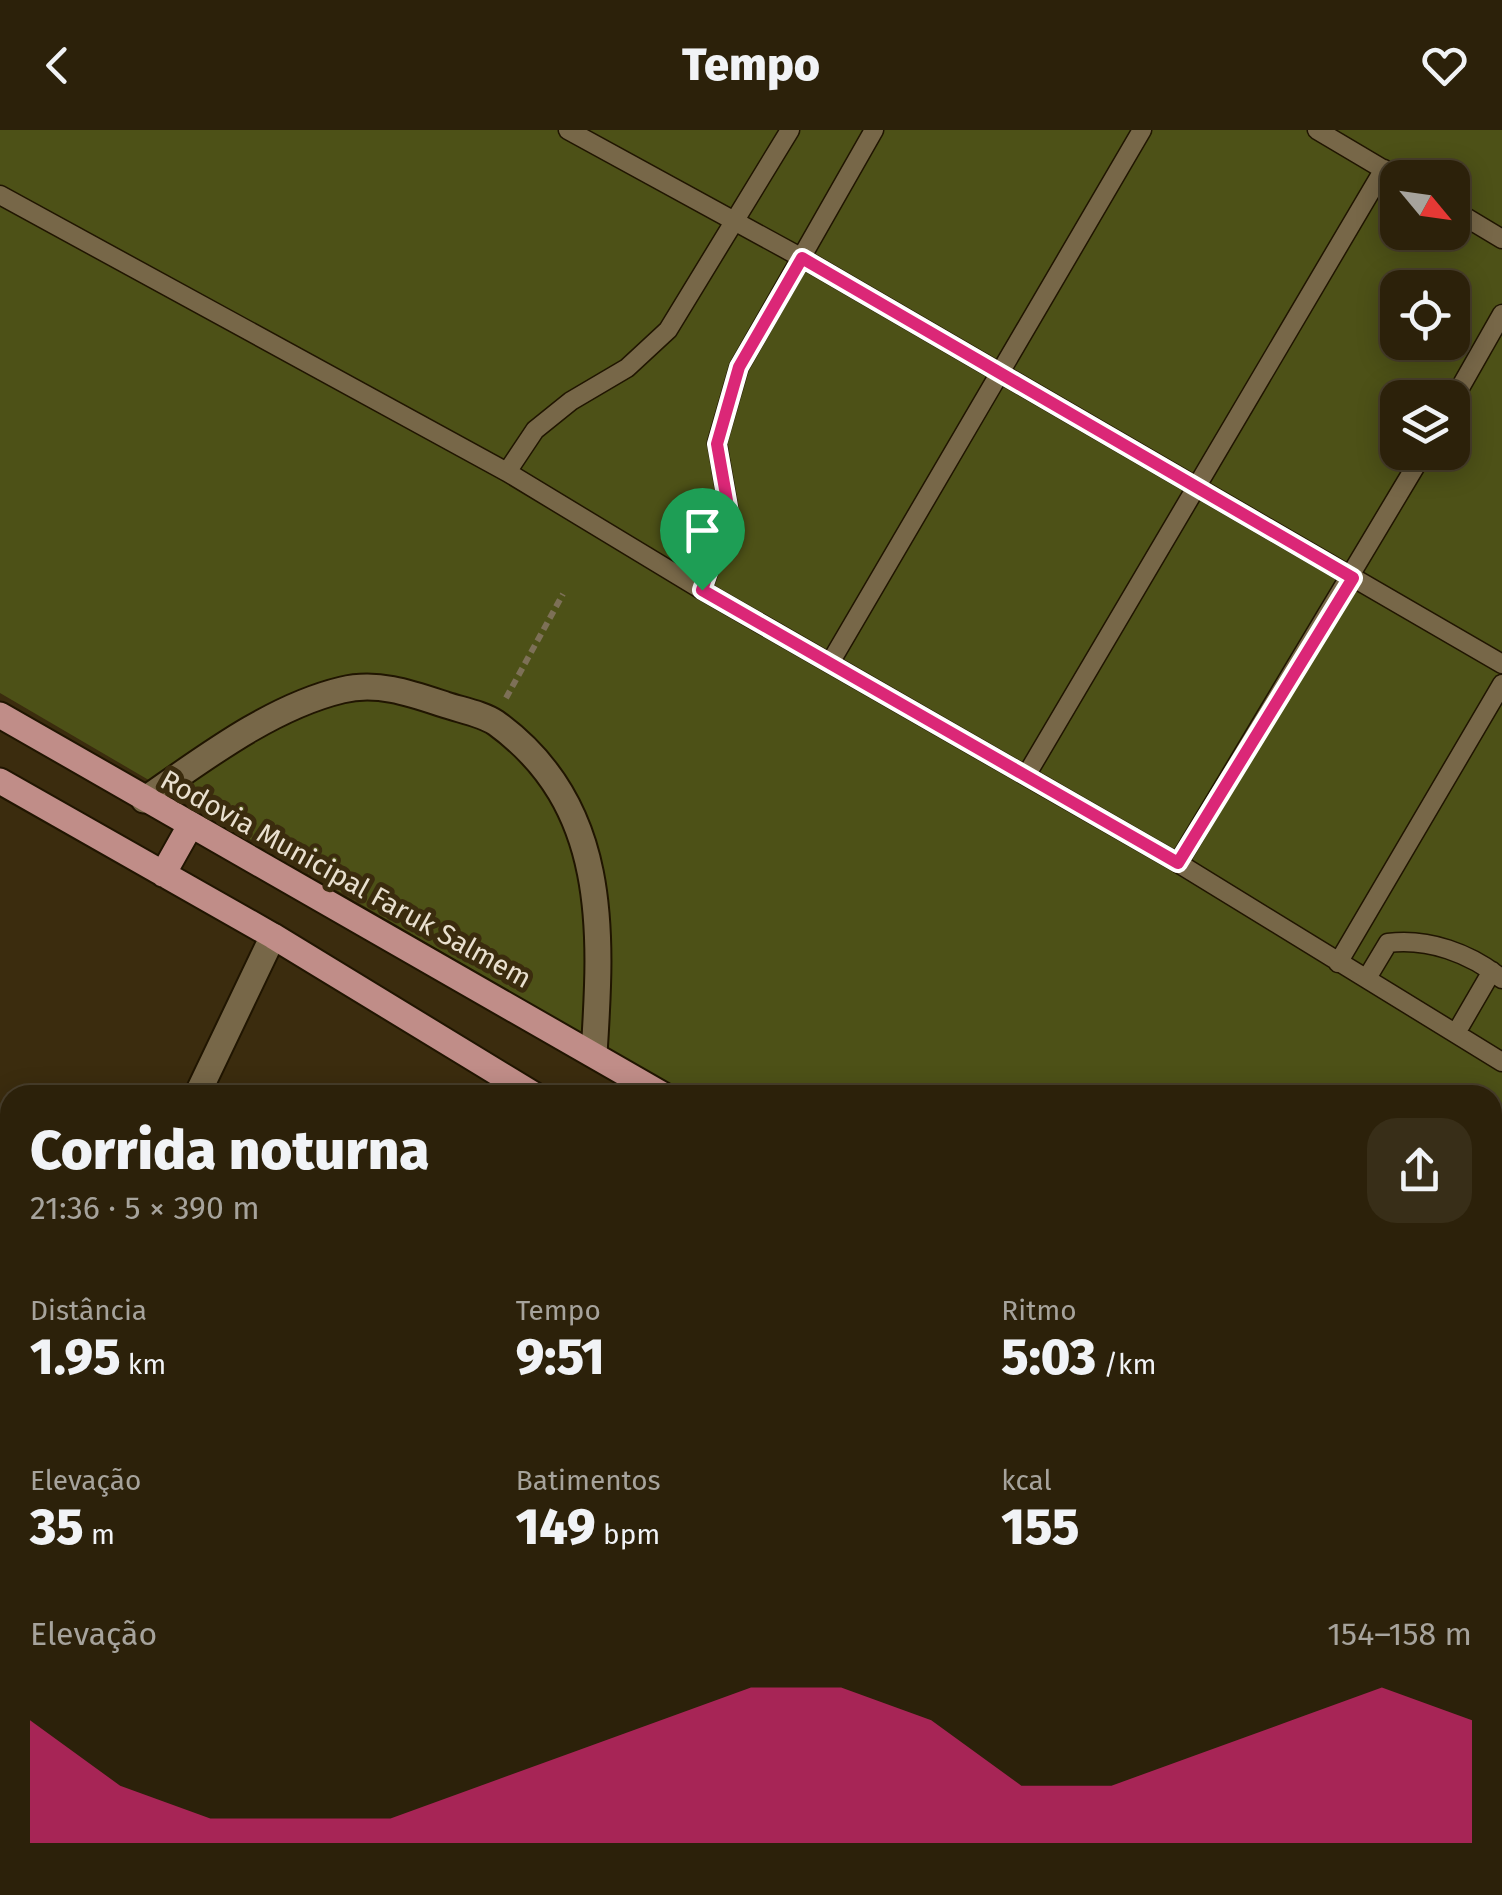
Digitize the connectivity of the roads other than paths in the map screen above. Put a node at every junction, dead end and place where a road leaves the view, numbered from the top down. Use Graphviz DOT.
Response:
graph roads {
  1 [pos="568,130"];
  2 [pos="790,130"];
  3 [pos="874,130"];
  4 [pos="1142,130"];
  5 [pos="1316,130"];
  6 [pos="1380,168"];
  7 [pos="1380,192"];
  8 [pos="0,194"];
  9 [pos="1470,220"];
  10 [pos="737,223"];
  11 [pos="1502,238"];
  12 [pos="802,258"];
  13 [pos="1502,314"];
  14 [pos="996,374"];
  15 [pos="1464,380"];
  16 [pos="1414,470"];
  17 [pos="507,472"];
  18 [pos="1196,486"];
  19 [pos="1353,578"];
  20 [pos="702,590"];
  21 [pos="830,662"];
  22 [pos="1502,664"];
  23 [pos="1502,684"];
  24 [pos="0,715"];
  25 [pos="1027,774"];
  26 [pos="2,789"];
  27 [pos="144,800"];
  28 [pos="190,826"];
  29 [pos="1178,863"];
  30 [pos="164,874"];
  31 [pos="273,936"];
  32 [pos="1338,962"];
  33 [pos="1497,975"];
  34 [pos="1367,978"];
  35 [pos="1456,1033"];
  36 [pos="594,1054"];
  37 [pos="1502,1062"];
  38 [pos="201,1085"];
  39 [pos="518,1085"];
  40 [pos="646,1085"];
  1 -- 10 [label="lane"];
  2 -- 10 [label="lane"];
  3 -- 12 [label="lane"];
  4 -- 14 [label="lane"];
  5 -- 6 [label="lane"];
  7 -- 18 [label="lane"];
  8 -- 17 [label="lane"];
  9 -- 11 [label="lane"];
  10 -- 12 [label="lane"];
  10 -- 17 [label="lane"];
  12 -- 14 [label="lane"];
  12 -- 20 [label="lane"];
  13 -- 15 [label="lane"];
  14 -- 18 [label="lane"];
  14 -- 21 [label="lane"];
  16 -- 19 [label="lane"];
  17 -- 20 [label="lane"];
  18 -- 19 [label="lane"];
  18 -- 25 [label="lane"];
  19 -- 22 [label="lane"];
  19 -- 29 [label="lane"];
  20 -- 21 [label="lane"];
  21 -- 25 [label="lane"];
  23 -- 32 [label="lane"];
  24 -- 27 [label="main road, Rodovia Municipal Faruk Salmem"];
  25 -- 29 [label="lane"];
  26 -- 30 [label="main road"];
  27 -- 28 [label="main road, Rodovia Municipal Faruk Salmem"];
  27 -- 36 [label="street"];
  28 -- 30 [label="main road"];
  28 -- 36 [label="main road, Rodovia Municipal Faruk Salmem"];
  29 -- 32 [label="lane"];
  30 -- 31 [label="main road"];
  31 -- 38 [label="street"];
  31 -- 39 [label="main road"];
  32 -- 34 [label="lane"];
  33 -- 34 [label="lane"];
  33 -- 35 [label="lane"];
  34 -- 35 [label="lane"];
  35 -- 37 [label="lane"];
  36 -- 40 [label="main road, Rodovia Municipal Faruk Salmem"];
}
